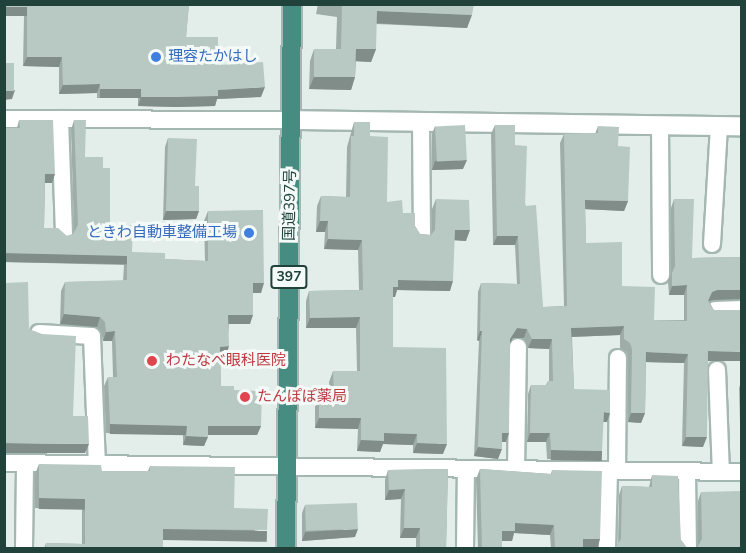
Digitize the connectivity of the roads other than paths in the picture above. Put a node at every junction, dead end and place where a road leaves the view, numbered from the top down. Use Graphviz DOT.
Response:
graph roads {
  1 [pos="292,4"];
  2 [pos="60,118"];
  3 [pos="4,119"];
  4 [pos="291,120"];
  5 [pos="421,122"];
  6 [pos="660,125"];
  7 [pos="719,126"];
  8 [pos="741,126"];
  9 [pos="63,235"];
  10 [pos="422,236"];
  11 [pos="712,244"];
  12 [pos="661,275"];
  13 [pos="741,309"];
  14 [pos="715,310"];
  15 [pos="39,333"];
  16 [pos="518,347"];
  17 [pos="618,358"];
  18 [pos="717,370"];
  19 [pos="4,463"];
  20 [pos="25,463"];
  21 [pos="97,464"];
  22 [pos="286,467"];
  23 [pos="466,469"];
  24 [pos="516,470"];
  25 [pos="613,471"];
  26 [pos="687,471"];
  27 [pos="721,472"];
  28 [pos="741,472"];
  29 [pos="24,549"];
  30 [pos="286,549"];
  31 [pos="465,549"];
  32 [pos="607,549"];
  33 [pos="688,549"];
  1 -- 4 [label="highway, 国道397号 / 397"];
  2 -- 3 [label="street"];
  2 -- 4 [label="street"];
  2 -- 9 [label="street"];
  4 -- 5 [label="street"];
  4 -- 22 [label="highway, 国道397号 / 397"];
  5 -- 6 [label="street"];
  5 -- 10 [label="street"];
  6 -- 7 [label="street"];
  6 -- 12 [label="street"];
  7 -- 8 [label="street"];
  7 -- 11 [label="street"];
  13 -- 14 [label="street"];
  15 -- 21 [label="street"];
  16 -- 24 [label="street"];
  17 -- 25 [label="street"];
  18 -- 27 [label="street"];
  19 -- 20 [label="street"];
  20 -- 21 [label="street"];
  20 -- 29 [label="street"];
  21 -- 22 [label="street"];
  22 -- 23 [label="street"];
  22 -- 30 [label="highway, 国道397号 / 397"];
  23 -- 24 [label="street"];
  23 -- 31 [label="street"];
  24 -- 25 [label="street"];
  25 -- 26 [label="street"];
  25 -- 32 [label="street"];
  26 -- 27 [label="street"];
  26 -- 33 [label="street"];
  27 -- 28 [label="street"];
}
